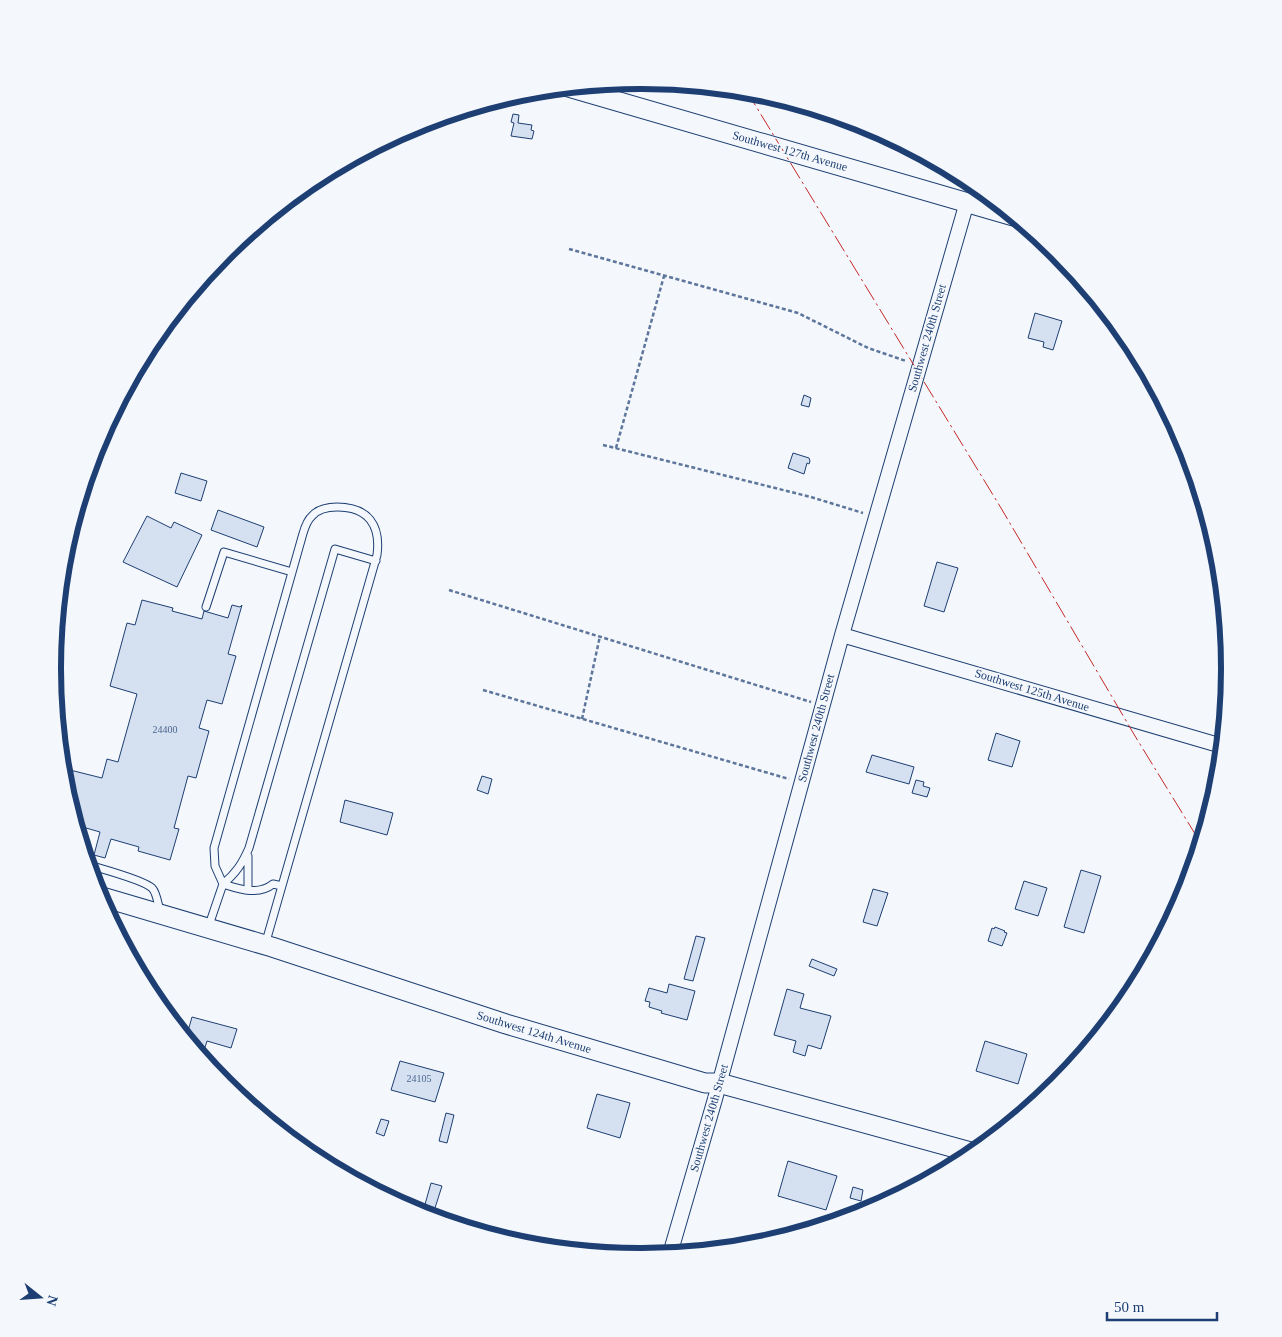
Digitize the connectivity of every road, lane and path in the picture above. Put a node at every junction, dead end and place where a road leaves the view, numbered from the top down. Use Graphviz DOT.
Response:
graph roads {
  1 [pos="585,92"];
  2 [pos="967,202"];
  3 [pos="996,211"];
  4 [pos="569,249"];
  5 [pos="664,276"];
  6 [pos="919,366"];
  7 [pos="603,445"];
  8 [pos="616,448"];
  9 [pos="876,517"];
  10 [pos="376,561"];
  11 [pos="292,572"];
  12 [pos="449,590"];
  13 [pos="206,607"];
  14 [pos="842,635"];
  15 [pos="600,636"];
  16 [pos="483,690"];
  17 [pos="823,706"];
  18 [pos="582,719"];
  19 [pos="1216,744"];
  20 [pos="801,783"];
  21 [pos="249,848"];
  22 [pos="97,867"];
  23 [pos="223,884"];
  24 [pos="282,886"];
  25 [pos="248,890"];
  26 [pos="109,899"];
  27 [pos="160,914"];
  28 [pos="208,928"];
  29 [pos="264,945"];
  30 [pos="719,1083"];
  31 [pos="964,1150"];
  32 [pos="672,1247"];
  1 -- 2 [label="street, Southwest 127th Avenue"];
  2 -- 3 [label="street, Southwest 127th Avenue"];
  2 -- 6 [label="street, Southwest 240th Street"];
  4 -- 5 [label="path"];
  5 -- 6 [label="path"];
  5 -- 8 [label="path"];
  6 -- 9 [label="street, Southwest 240th Street"];
  7 -- 8 [label="path"];
  8 -- 9 [label="path"];
  9 -- 14 [label="street, Southwest 240th Street"];
  10 -- 11 [label="lane"];
  10 -- 21 [label="lane"];
  10 -- 24 [label="lane"];
  11 -- 13 [label="lane"];
  11 -- 23 [label="lane"];
  12 -- 15 [label="path"];
  14 -- 17 [label="street, Southwest 240th Street"];
  14 -- 19 [label="street, Southwest 125th Avenue"];
  15 -- 17 [label="path"];
  15 -- 18 [label="path"];
  16 -- 18 [label="path"];
  17 -- 20 [label="street, Southwest 240th Street"];
  18 -- 20 [label="path"];
  20 -- 30 [label="street, Southwest 240th Street"];
  21 -- 23 [label="lane"];
  21 -- 25 [label="lane"];
  22 -- 27 [label="lane"];
  23 -- 25 [label="lane"];
  23 -- 28 [label="lane"];
  24 -- 25 [label="lane"];
  24 -- 29 [label="lane"];
  26 -- 27 [label="street, Southwest 124th Avenue"];
  27 -- 28 [label="street, Southwest 124th Avenue"];
  28 -- 29 [label="street, Southwest 124th Avenue"];
  29 -- 30 [label="street, Southwest 124th Avenue"];
  30 -- 31 [label="street, Southwest 124th Avenue"];
  30 -- 32 [label="street, Southwest 240th Street"];
}
